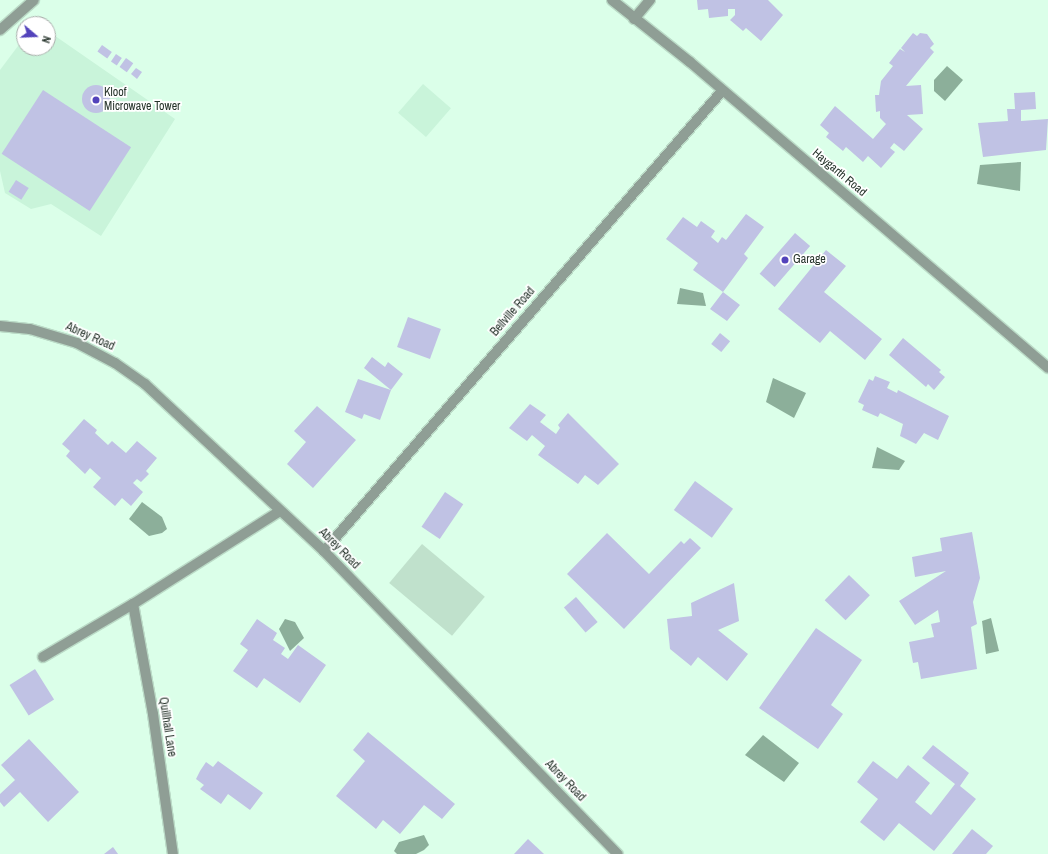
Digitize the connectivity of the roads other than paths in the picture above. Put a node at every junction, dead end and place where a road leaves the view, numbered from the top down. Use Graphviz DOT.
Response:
graph roads {
  1 [pos="34,0"];
  2 [pos="612,0"];
  3 [pos="650,0"];
  4 [pos="634,19"];
  5 [pos="0,30"];
  6 [pos="722,91"];
  7 [pos="0,326"];
  8 [pos="1048,368"];
  9 [pos="280,511"];
  10 [pos="324,551"];
  11 [pos="133,604"];
  12 [pos="43,657"];
  13 [pos="173,854"];
  14 [pos="618,854"];
  1 -- 5 [label="street"];
  2 -- 4 [label="street, Haygarth Road"];
  3 -- 4 [label="street"];
  4 -- 6 [label="street, Haygarth Road"];
  6 -- 8 [label="street, Haygarth Road"];
  6 -- 10 [label="street, Bellville Road"];
  7 -- 9 [label="street, Abrey Road"];
  9 -- 10 [label="street, Abrey Road"];
  9 -- 11 [label="street"];
  10 -- 14 [label="street, Abrey Road"];
  11 -- 12 [label="street"];
  11 -- 13 [label="street, Quillhall Lane"];
}
